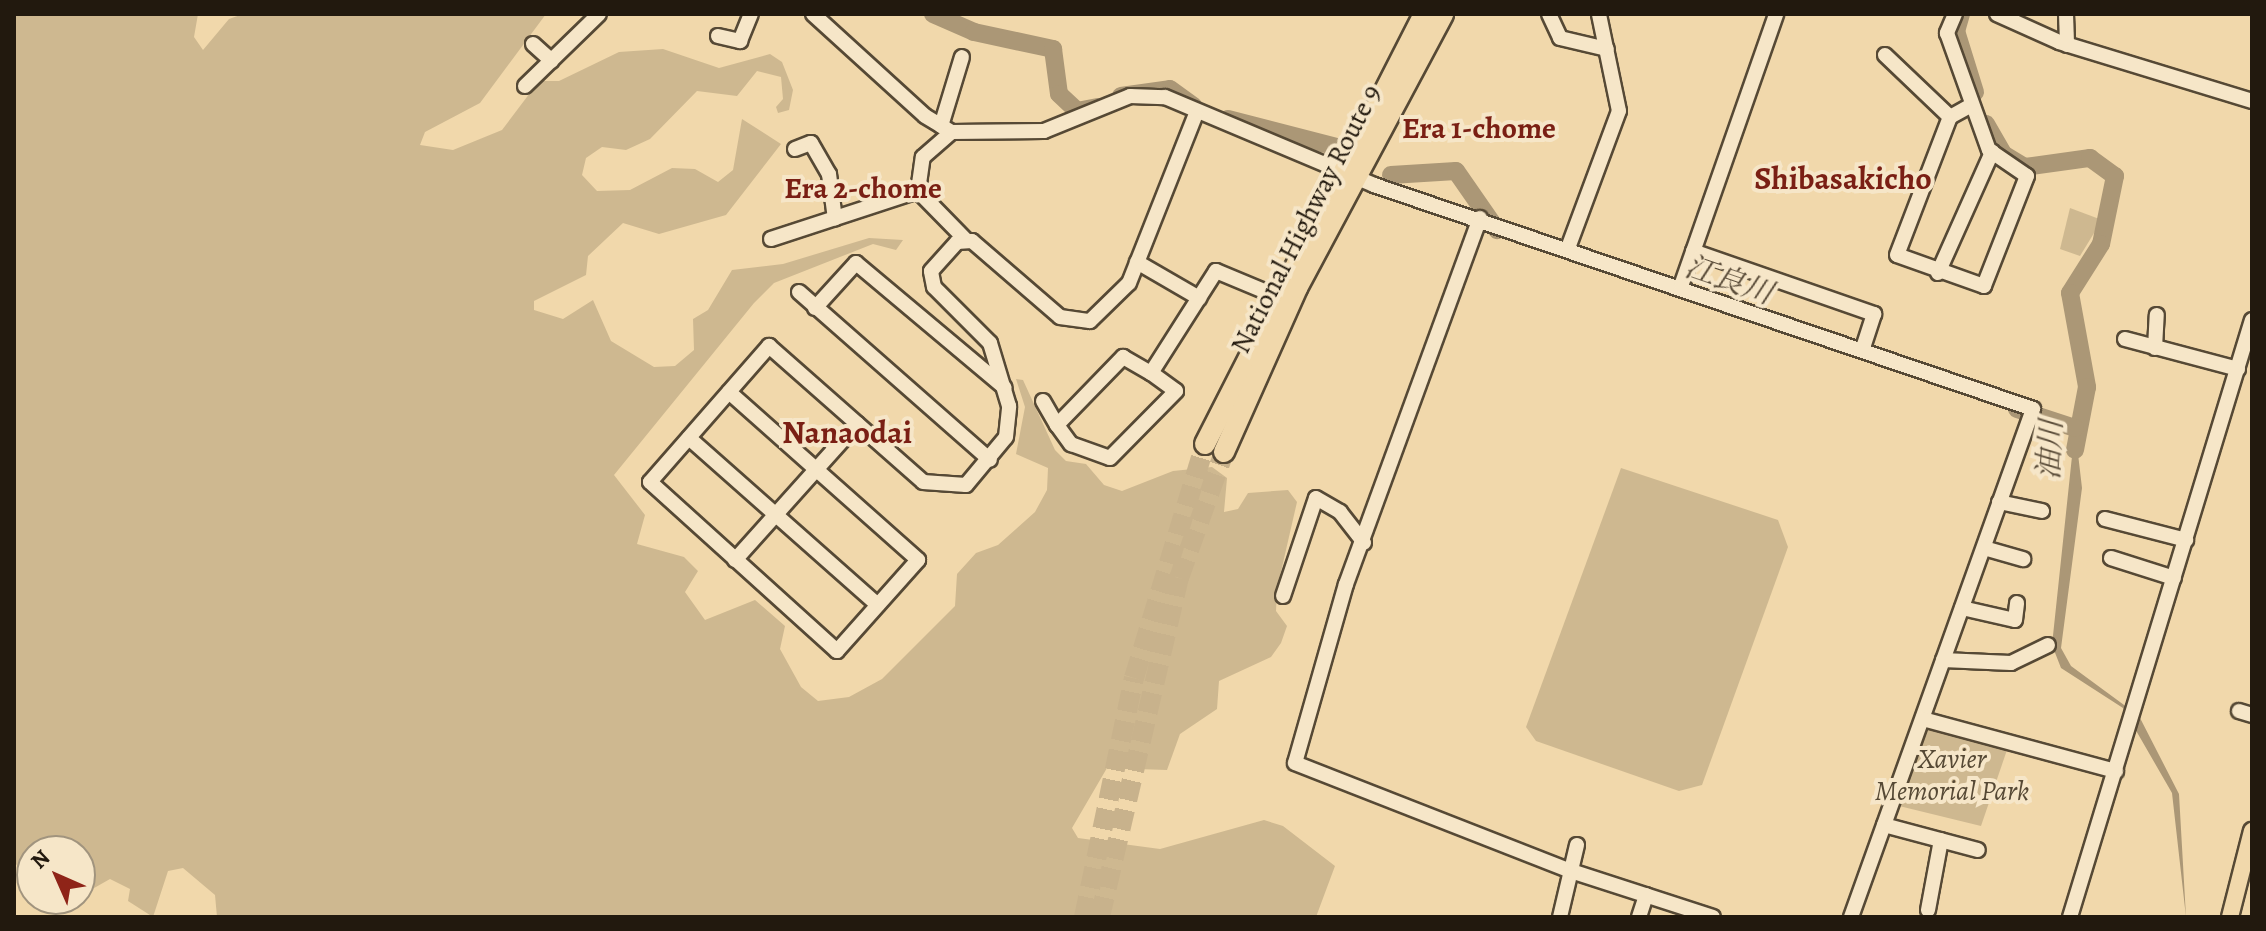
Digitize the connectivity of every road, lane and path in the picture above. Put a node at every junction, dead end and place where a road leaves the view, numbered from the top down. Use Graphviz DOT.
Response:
graph roads {
  1 [pos="599,14"];
  2 [pos="751,14"];
  3 [pos="813,14"];
  4 [pos="1424,14"];
  5 [pos="1443,14"];
  6 [pos="1549,14"];
  7 [pos="1599,14"];
  8 [pos="1776,14"];
  9 [pos="1955,14"];
  10 [pos="1997,14"];
  11 [pos="2066,14"];
  12 [pos="718,36"];
  13 [pos="533,44"];
  14 [pos="2067,45"];
  15 [pos="1607,49"];
  16 [pos="1885,55"];
  17 [pos="962,57"];
  18 [pos="552,61"];
  19 [pos="525,86"];
  20 [pos="2252,101"];
  21 [pos="1972,105"];
  22 [pos="1196,114"];
  23 [pos="1950,117"];
  24 [pos="947,129"];
  25 [pos="795,149"];
  26 [pos="1992,152"];
  27 [pos="1350,173"];
  28 [pos="918,191"];
  29 [pos="1480,218"];
  30 [pos="835,219"];
  31 [pos="771,239"];
  32 [pos="965,239"];
  33 [pos="1568,248"];
  34 [pos="1693,251"];
  35 [pos="1137,262"];
  36 [pos="1938,273"];
  37 [pos="1681,286"];
  38 [pos="799,292"];
  39 [pos="1276,296"];
  40 [pos="1199,298"];
  41 [pos="815,308"];
  42 [pos="2157,315"];
  43 [pos="2252,320"];
  44 [pos="2125,339"];
  45 [pos="2155,348"];
  46 [pos="1862,350"];
  47 [pos="2238,369"];
  48 [pos="1151,373"];
  49 [pos="1005,388"];
  50 [pos="729,392"];
  51 [pos="1043,401"];
  52 [pos="857,424"];
  53 [pos="1057,425"];
  54 [pos="689,438"];
  55 [pos="1205,444"];
  56 [pos="1224,452"];
  57 [pos="990,460"];
  58 [pos="815,469"];
  59 [pos="1999,502"];
  60 [pos="2042,511"];
  61 [pos="775,514"];
  62 [pos="2105,519"];
  63 [pos="2186,540"];
  64 [pos="1364,543"];
  65 [pos="1984,548"];
  66 [pos="2111,558"];
  67 [pos="2023,559"];
  68 [pos="735,560"];
  69 [pos="2174,578"];
  70 [pos="1283,596"];
  71 [pos="2017,603"];
  72 [pos="878,605"];
  73 [pos="1962,608"];
  74 [pos="2048,645"];
  75 [pos="1943,660"];
  76 [pos="1923,719"];
  77 [pos="2116,771"];
  78 [pos="1884,825"];
  79 [pos="2252,831"];
  80 [pos="1941,840"];
  81 [pos="1577,845"];
  82 [pos="1978,850"];
  83 [pos="1571,871"];
  84 [pos="1646,895"];
  85 [pos="1928,910"];
  86 [pos="1560,917"];
  87 [pos="1639,917"];
  88 [pos="1713,917"];
  89 [pos="1851,917"];
  90 [pos="2070,917"];
  91 [pos="2230,917"];
  1 -- 18 [label="street"];
  2 -- 12 [label="street"];
  3 -- 24 [label="street"];
  4 -- 27 [label="highway, National Highway Route 9"];
  5 -- 27 [label="highway, National Highway Route 9"];
  6 -- 15 [label="street"];
  7 -- 15 [label="street"];
  8 -- 34 [label="street"];
  9 -- 21 [label="street"];
  10 -- 14 [label="street"];
  11 -- 14 [label="street"];
  13 -- 18 [label="street"];
  14 -- 20 [label="street"];
  15 -- 33 [label="street"];
  16 -- 23 [label="street"];
  17 -- 24 [label="street"];
  18 -- 19 [label="street"];
  21 -- 23 [label="street"];
  21 -- 26 [label="street"];
  22 -- 24 [label="street"];
  22 -- 27 [label="street"];
  22 -- 35 [label="street"];
  23 -- 36 [label="street"];
  24 -- 28 [label="street"];
  25 -- 30 [label="street"];
  26 -- 36 [label="street"];
  26 -- 36 [label="street"];
  27 -- 29 [label="street"];
  27 -- 39 [label="highway, National Highway Route 9"];
  27 -- 56 [label="highway, National Highway Route 9"];
  28 -- 30 [label="street"];
  28 -- 32 [label="street"];
  29 -- 33 [label="street"];
  29 -- 64 [label="street"];
  30 -- 31 [label="street"];
  32 -- 35 [label="street"];
  32 -- 49 [label="street"];
  33 -- 37 [label="street"];
  34 -- 37 [label="street"];
  34 -- 46 [label="street"];
  35 -- 40 [label="street"];
  37 -- 46 [label="street"];
  38 -- 41 [label="street"];
  39 -- 40 [label="street"];
  39 -- 55 [label="highway, National Highway Route 9"];
  40 -- 48 [label="street"];
  41 -- 49 [label="street"];
  41 -- 57 [label="street"];
  42 -- 45 [label="street"];
  43 -- 47 [label="street"];
  44 -- 45 [label="street"];
  45 -- 47 [label="street"];
  46 -- 59 [label="street"];
  47 -- 63 [label="street"];
  48 -- 53 [label="street"];
  48 -- 53 [label="street"];
  49 -- 57 [label="street"];
  50 -- 52 [label="street"];
  50 -- 54 [label="street"];
  50 -- 58 [label="street"];
  51 -- 53 [label="street"];
  52 -- 57 [label="street"];
  52 -- 58 [label="street"];
  54 -- 61 [label="street"];
  54 -- 68 [label="street"];
  58 -- 61 [label="street"];
  58 -- 72 [label="street"];
  59 -- 60 [label="street"];
  59 -- 65 [label="street"];
  61 -- 68 [label="street"];
  61 -- 72 [label="street"];
  62 -- 63 [label="street"];
  63 -- 69 [label="street"];
  64 -- 70 [label="street"];
  64 -- 83 [label="street"];
  65 -- 67 [label="street"];
  65 -- 73 [label="street"];
  66 -- 69 [label="street"];
  68 -- 72 [label="street"];
  69 -- 77 [label="street"];
  71 -- 73 [label="street"];
  73 -- 75 [label="street"];
  74 -- 75 [label="street"];
  75 -- 76 [label="street"];
  76 -- 77 [label="street"];
  76 -- 78 [label="street"];
  77 -- 90 [label="street"];
  78 -- 80 [label="street"];
  78 -- 89 [label="street"];
  79 -- 91 [label="main road"];
  80 -- 82 [label="street"];
  80 -- 85 [label="street"];
  81 -- 83 [label="street"];
  83 -- 84 [label="street"];
  83 -- 86 [label="street"];
  84 -- 87 [label="street"];
  84 -- 88 [label="street"];
}
